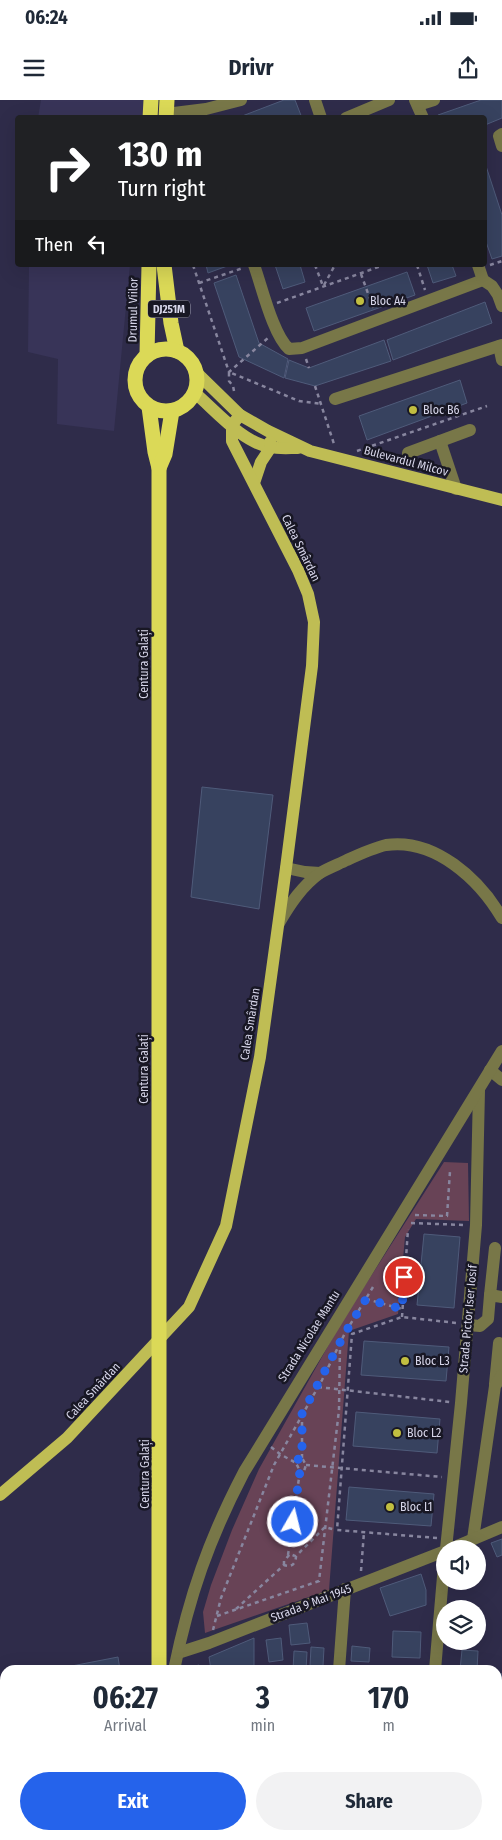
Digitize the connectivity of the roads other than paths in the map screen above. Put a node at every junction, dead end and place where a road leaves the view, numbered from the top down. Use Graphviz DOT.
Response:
graph roads {
  1 [pos="151,100"];
  2 [pos="241,100"];
  3 [pos="315,100"];
  4 [pos="389,100"];
  5 [pos="434,100"];
  6 [pos="416,103"];
  7 [pos="166,111"];
  8 [pos="150,115"];
  9 [pos="320,115"];
  10 [pos="353,115"];
  11 [pos="422,115"];
  12 [pos="502,134"];
  13 [pos="502,146"];
  14 [pos="149,267"];
  15 [pos="164,267"];
  16 [pos="249,267"];
  17 [pos="479,267"];
  18 [pos="483,280"];
  19 [pos="502,306"];
  20 [pos="500,346"];
  21 [pos="177,351"];
  22 [pos="147,355"];
  23 [pos="502,360"];
  24 [pos="197,373"];
  25 [pos="195,393"];
  26 [pos="335,399"];
  27 [pos="149,407"];
  28 [pos="172,411"];
  29 [pos="240,415"];
  30 [pos="231,424"];
  31 [pos="470,430"];
  32 [pos="268,431"];
  33 [pos="440,441"];
  34 [pos="270,448"];
  35 [pos="303,448"];
  36 [pos="408,453"];
  37 [pos="159,468"];
  38 [pos="254,483"];
  39 [pos="456,489"];
  40 [pos="502,500"];
  41 [pos="286,868"];
  42 [pos="320,873"];
  43 [pos="502,918"];
  44 [pos="279,923"];
  45 [pos="502,1051"];
  46 [pos="490,1070"];
  47 [pos="502,1080"];
  48 [pos="479,1088"];
  49 [pos="495,1248"];
  50 [pos="496,1296"];
  51 [pos="468,1325"];
  52 [pos="502,1344"];
  53 [pos="498,1381"];
  54 [pos="0,1495"];
  55 [pos="502,1527"];
  56 [pos="473,1539"];
  57 [pos="448,1540"];
  58 [pos="470,1540"];
  59 [pos="436,1553"];
  60 [pos="345,1589"];
  61 [pos="443,1590"];
  62 [pos="178,1653"];
  63 [pos="159,1665"];
  64 [pos="175,1665"];
  65 [pos="339,1665"];
  66 [pos="436,1665"];
  1 -- 8 [label="highway"];
  2 -- 7 [label="street"];
  3 -- 9 [label="street"];
  4 -- 10 [label="street"];
  5 -- 6 [label="street"];
  6 -- 11 [label="street"];
  12 -- 13 [label="street"];
  14 -- 22 [label="highway, Drumul Viilor / DJ251M"];
  15 -- 21 [label="highway, DJ251M"];
  16 -- 18 [label="street"];
  17 -- 18 [label="street"];
  18 -- 19 [label="street"];
  20 -- 23 [label="street"];
  20 -- 26 [label="street"];
  21 -- 22 [label="highway"];
  21 -- 24 [label="highway"];
  22 -- 27 [label="highway"];
  24 -- 25 [label="highway"];
  24 -- 29 [label="main road, Bulevardul Milcov"];
  25 -- 28 [label="highway"];
  25 -- 30 [label="main road"];
  27 -- 28 [label="highway"];
  27 -- 37 [label="highway, Centura Galați"];
  28 -- 37 [label="highway, Centura Galați"];
  29 -- 30 [label="main road"];
  29 -- 32 [label="main road, Bulevardul Milcov"];
  30 -- 34 [label="main road"];
  30 -- 38 [label="main road, Calea Smârdan"];
  31 -- 33 [label="street"];
  32 -- 34 [label="main road"];
  32 -- 35 [label="main road, Bulevardul Milcov"];
  33 -- 36 [label="street"];
  33 -- 39 [label="street"];
  34 -- 35 [label="main road, Bulevardul Milcov"];
  34 -- 38 [label="main road"];
  35 -- 39 [label="main road, Bulevardul Milcov"];
  37 -- 63 [label="highway, Centura Galați"];
  38 -- 41 [label="main road, Calea Smârdan"];
  39 -- 40 [label="main road, Bulevardul Milcov"];
  41 -- 42 [label="street"];
  41 -- 44 [label="main road, Calea Smârdan"];
  42 -- 43 [label="street"];
  42 -- 44 [label="street"];
  44 -- 54 [label="main road, Calea Smârdan"];
  45 -- 46 [label="street, Strada Nicolae Mantu"];
  46 -- 47 [label="street"];
  46 -- 48 [label="street, Strada Nicolae Mantu"];
  48 -- 51 [label="street, Strada Pictor Iser Iosif"];
  48 -- 62 [label="street, Strada Nicolae Mantu"];
  49 -- 50 [label="street"];
  50 -- 51 [label="street"];
  51 -- 57 [label="street, Strada Pictor Iser Iosif"];
  52 -- 53 [label="street"];
  53 -- 56 [label="street"];
  55 -- 56 [label="street, Strada 9 Mai 1945"];
  56 -- 58 [label="street, Strada 9 Mai 1945"];
  59 -- 60 [label="street, Strada 9 Mai 1945"];
  60 -- 62 [label="street, Strada 9 Mai 1945"];
  60 -- 65 [label="street"];
  61 -- 66 [label="street, Strada Pictor Iser Iosif"];
  62 -- 64 [label="street, Strada Nicolae Mantu"];
}
